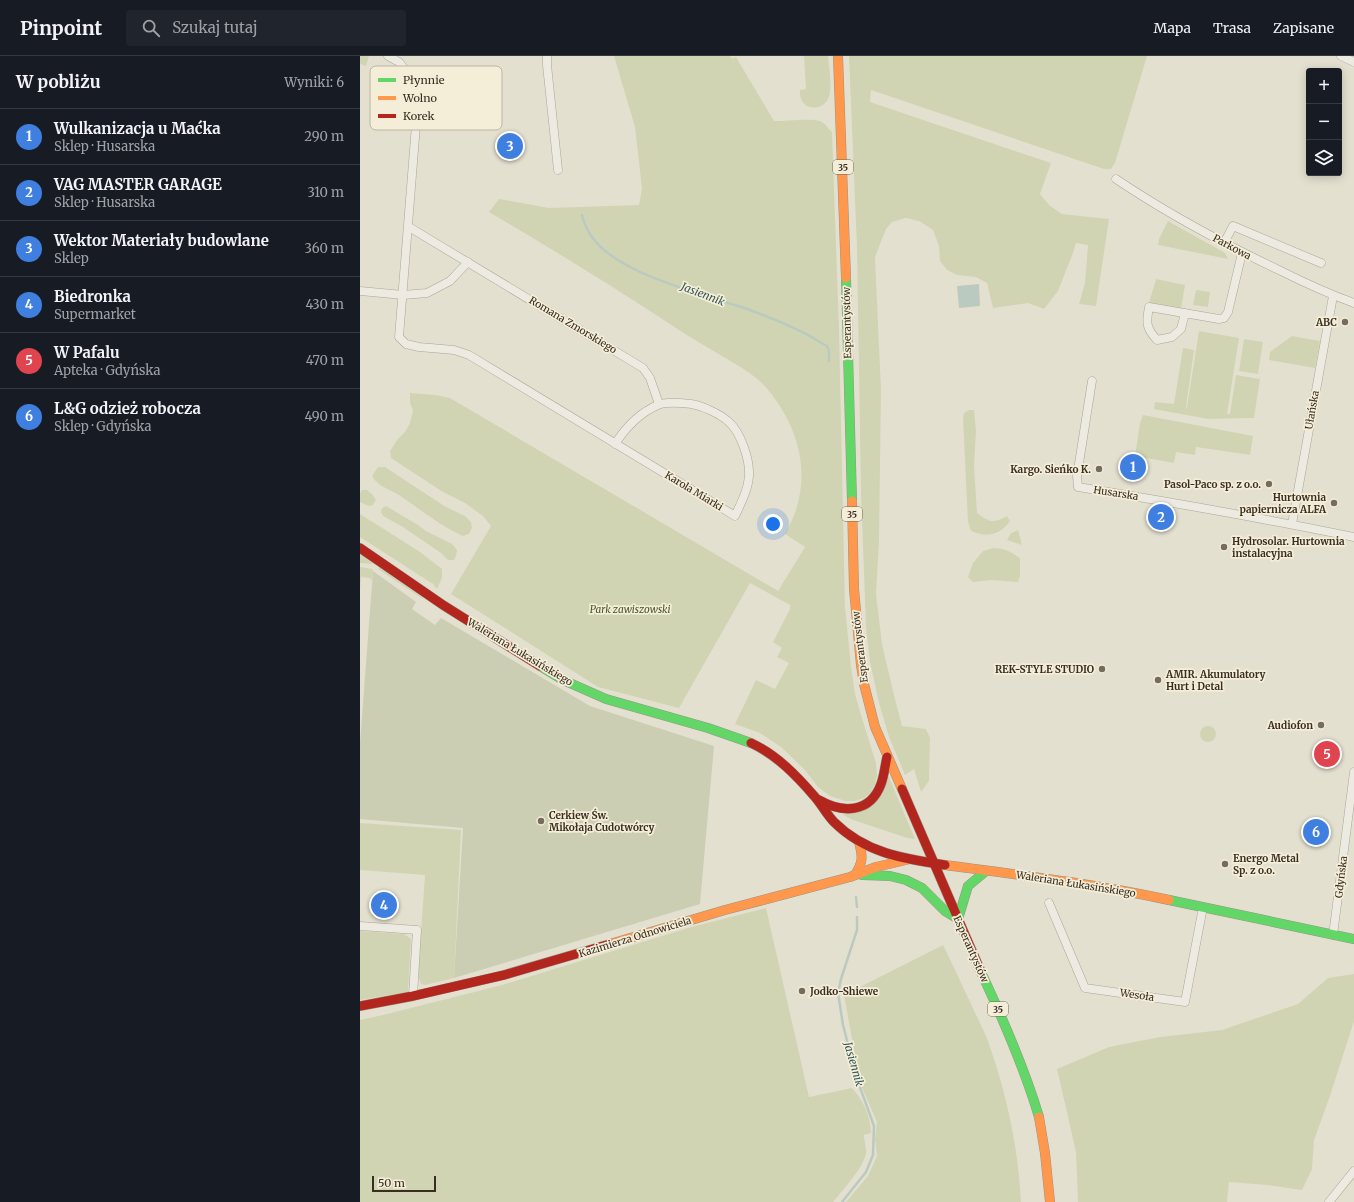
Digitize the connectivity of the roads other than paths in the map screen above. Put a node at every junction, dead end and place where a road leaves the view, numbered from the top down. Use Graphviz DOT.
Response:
graph roads {
  1 [pos="388,56"];
  2 [pos="547,56"];
  3 [pos="838,56"];
  4 [pos="1341,56"];
  5 [pos="1354,62"];
  6 [pos="402,66"];
  7 [pos="416,130"];
  8 [pos="558,170"];
  9 [pos="1116,179"];
  10 [pos="409,227"];
  11 [pos="1224,243"];
  12 [pos="1242,253"];
  13 [pos="468,262"];
  14 [pos="1321,263"];
  15 [pos="360,291"];
  16 [pos="403,295"];
  17 [pos="1333,296"];
  18 [pos="1354,303"];
  19 [pos="1185,313"];
  20 [pos="1092,380"];
  21 [pos="658,404"];
  22 [pos="615,444"];
  23 [pos="1292,524"];
  24 [pos="1354,537"];
  25 [pos="360,548"];
  26 [pos="886,757"];
  27 [pos="1354,772"];
  28 [pos="816,798"];
  29 [pos="859,842"];
  30 [pos="908,860"];
  31 [pos="935,864"];
  32 [pos="986,871"];
  33 [pos="855,875"];
  34 [pos="1050,903"];
  35 [pos="1203,907"];
  36 [pos="958,919"];
  37 [pos="360,926"];
  38 [pos="1333,935"];
  39 [pos="1354,939"];
  40 [pos="413,996"];
  41 [pos="360,1006"];
  42 [pos="1354,1171"];
  43 [pos="1050,1202"];
  44 [pos="1329,1202"];
  1 -- 6 [label="street"];
  2 -- 8 [label="street"];
  3 -- 26 [label="street, Esperantystów / 35"];
  4 -- 5 [label="street"];
  7 -- 10 [label="street"];
  9 -- 11 [label="street, Parkowa"];
  10 -- 13 [label="street, Romana Zmorskiego"];
  10 -- 16 [label="street"];
  11 -- 12 [label="street, Parkowa"];
  11 -- 14 [label="street"];
  12 -- 17 [label="street, Parkowa"];
  12 -- 19 [label="street"];
  13 -- 16 [label="street"];
  13 -- 21 [label="street, Romana Zmorskiego"];
  15 -- 16 [label="street"];
  16 -- 22 [label="street, Karola Miarki"];
  17 -- 18 [label="street, Parkowa"];
  17 -- 23 [label="street, Ułańska"];
  19 -- 19 [label="street"];
  20 -- 23 [label="street, Husarska"];
  21 -- 22 [label="street, Karola Miarki"];
  21 -- 22 [label="street, Karola Miarki"];
  23 -- 24 [label="street, Husarska"];
  25 -- 28 [label="street, Waleriana Łukasińskiego"];
  26 -- 28 [label="street, Waleriana Łukasińskiego"];
  26 -- 31 [label="street, Esperantystów / 35"];
  27 -- 38 [label="street, Gdyńska"];
  28 -- 29 [label="street, Waleriana Łukasińskiego"];
  29 -- 30 [label="street, Waleriana Łukasińskiego"];
  29 -- 33 [label="street"];
  30 -- 31 [label="street, Waleriana Łukasińskiego"];
  30 -- 33 [label="street, Kazimierza Odnowiciela"];
  31 -- 32 [label="street, Waleriana Łukasińskiego"];
  31 -- 36 [label="street, Esperantystów / 35"];
  32 -- 35 [label="street, Waleriana Łukasińskiego"];
  32 -- 36 [label="street"];
  33 -- 36 [label="street"];
  33 -- 40 [label="street, Kazimierza Odnowiciela"];
  34 -- 35 [label="street, Wesoła"];
  35 -- 38 [label="street, Waleriana Łukasińskiego"];
  36 -- 43 [label="street, Esperantystów / 35"];
  37 -- 40 [label="street"];
  38 -- 39 [label="street, Waleriana Łukasińskiego"];
  40 -- 41 [label="street, Kazimierza Odnowiciela"];
  42 -- 44 [label="street"];
}
